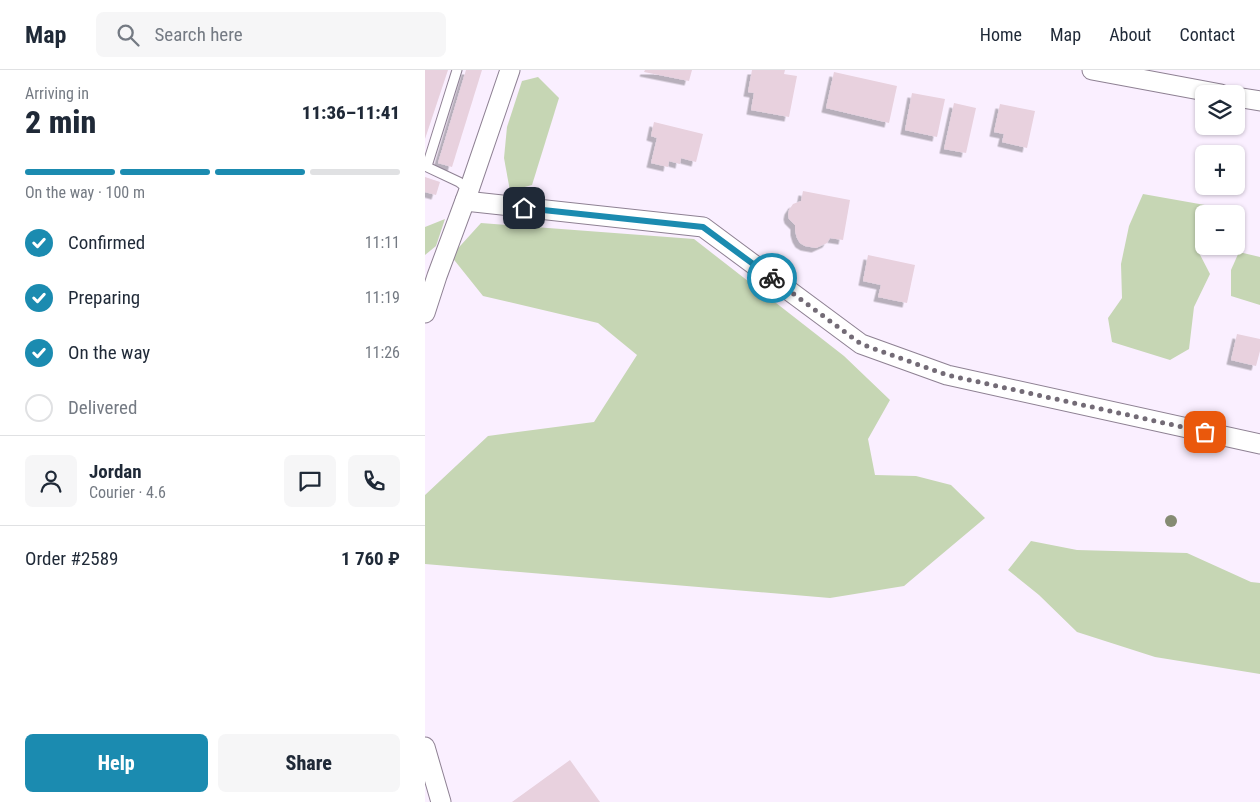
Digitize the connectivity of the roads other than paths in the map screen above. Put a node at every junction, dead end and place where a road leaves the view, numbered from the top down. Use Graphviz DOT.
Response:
graph roads {
  1 [pos="457,70"];
  2 [pos="510,70"];
  3 [pos="1092,70"];
  4 [pos="1195,89"];
  5 [pos="1245,98"];
  6 [pos="1260,101"];
  7 [pos="426,166"];
  8 [pos="467,196"];
  9 [pos="425,313"];
  10 [pos="1260,444"];
  11 [pos="425,747"];
  12 [pos="441,802"];
  1 -- 7 [label="lane"];
  2 -- 8 [label="street"];
  3 -- 4 [label="street"];
  5 -- 6 [label="street"];
  7 -- 8 [label="lane"];
  8 -- 9 [label="street"];
  8 -- 10 [label="street"];
  11 -- 12 [label="street"];
}
